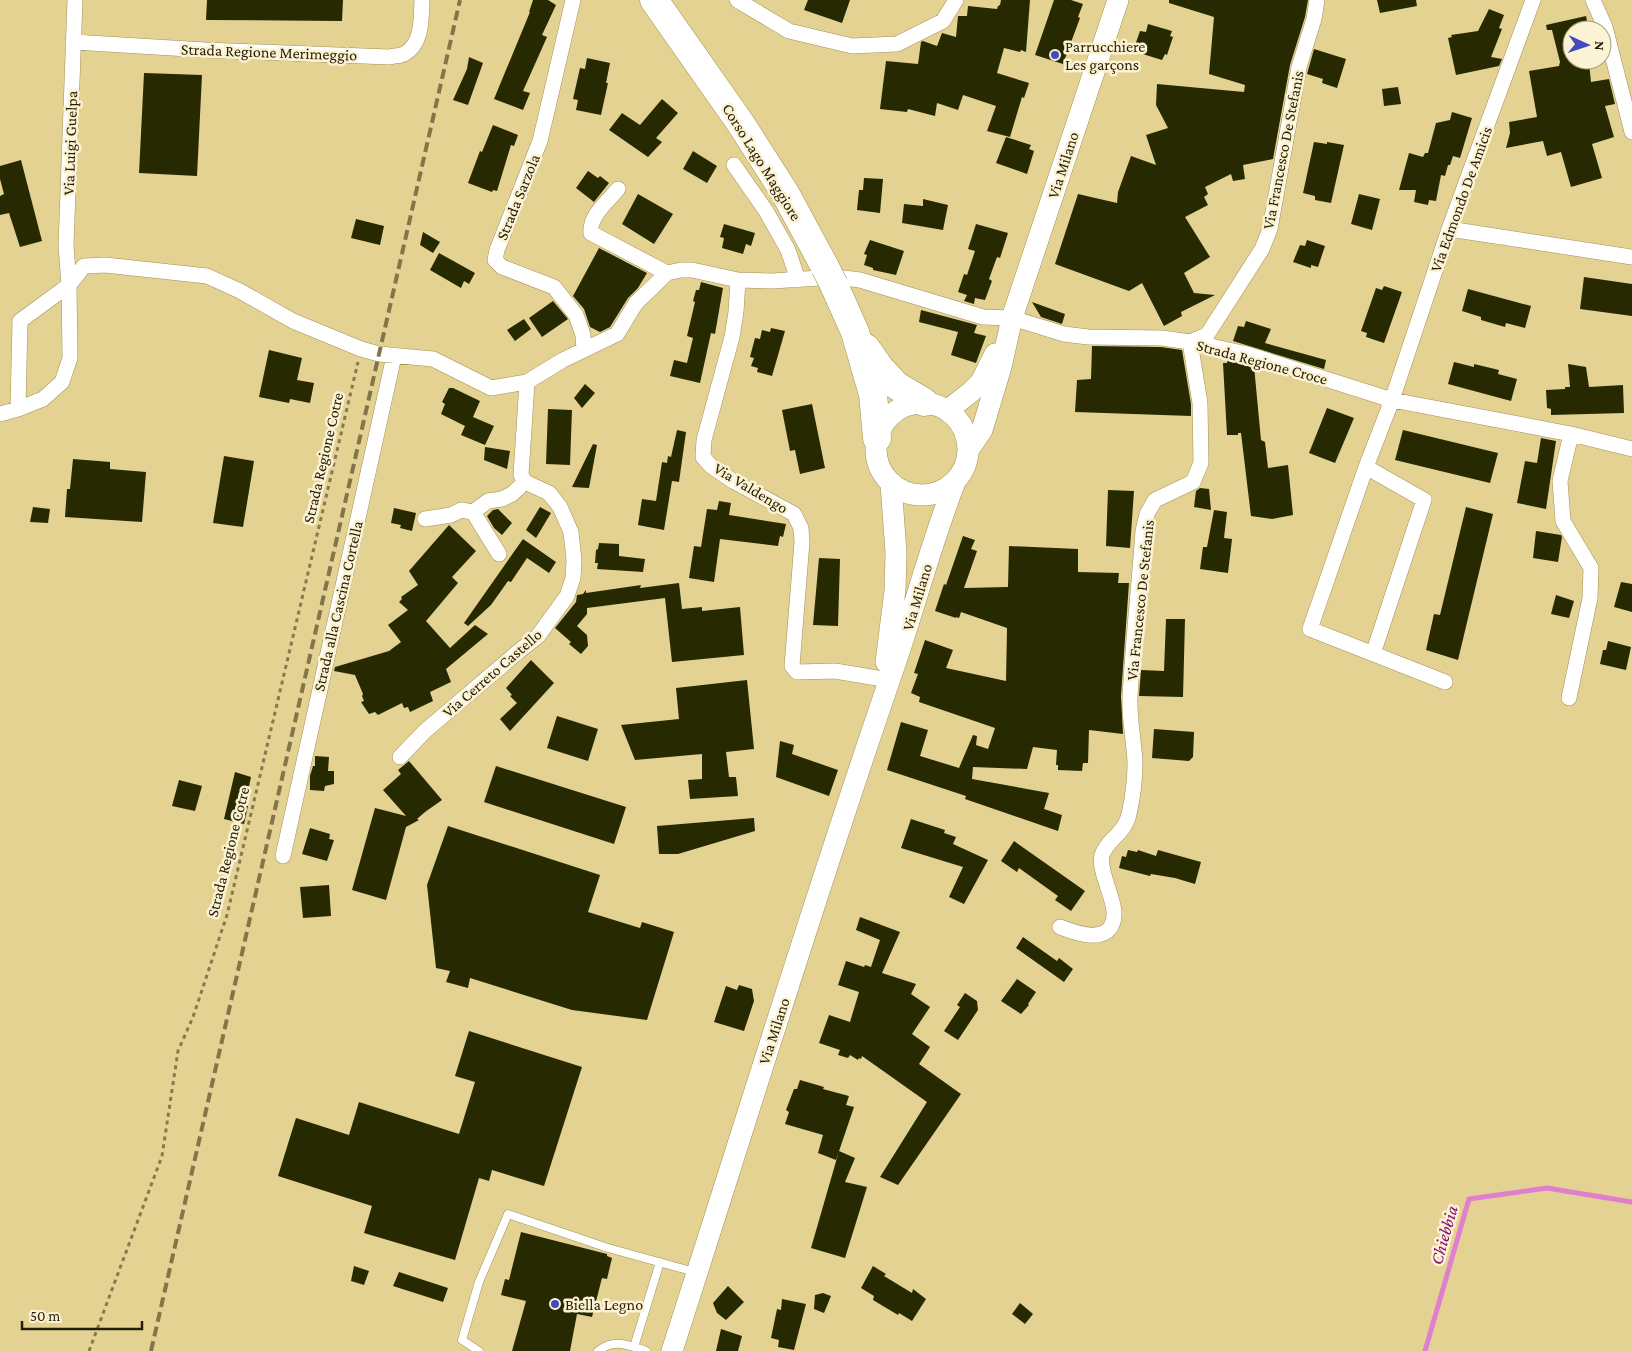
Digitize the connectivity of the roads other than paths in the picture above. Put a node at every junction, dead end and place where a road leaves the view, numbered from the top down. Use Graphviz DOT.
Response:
graph roads {
  1 [pos="75,0"];
  2 [pos="422,0"];
  3 [pos="573,0"];
  4 [pos="654,0"];
  5 [pos="737,0"];
  6 [pos="956,0"];
  7 [pos="1118,0"];
  8 [pos="1317,0"];
  9 [pos="1533,0"];
  10 [pos="1593,0"];
  11 [pos="73,42"];
  12 [pos="1632,132"];
  13 [pos="734,165"];
  14 [pos="618,189"];
  15 [pos="1449,229"];
  16 [pos="1632,257"];
  17 [pos="667,273"];
  18 [pos="738,280"];
  19 [pos="798,280"];
  20 [pos="69,285"];
  21 [pos="1010,324"];
  22 [pos="855,332"];
  23 [pos="1190,342"];
  24 [pos="584,350"];
  25 [pos="394,356"];
  26 [pos="527,382"];
  27 [pos="1392,400"];
  28 [pos="936,406"];
  29 [pos="18,409"];
  30 [pos="0,414"];
  31 [pos="1571,434"];
  32 [pos="877,438"];
  33 [pos="1632,449"];
  34 [pos="969,450"];
  35 [pos="1366,467"];
  36 [pos="525,482"];
  37 [pos="954,482"];
  38 [pos="891,484"];
  39 [pos="473,512"];
  40 [pos="425,519"];
  41 [pos="499,554"];
  42 [pos="1373,654"];
  43 [pos="883,679"];
  44 [pos="1445,682"];
  45 [pos="1569,698"];
  46 [pos="878,712"];
  47 [pos="400,757"];
  48 [pos="282,856"];
  49 [pos="1060,927"];
  50 [pos="660,1262"];
  51 [pos="697,1272"];
  52 [pos="634,1347"];
  53 [pos="479,1351"];
  54 [pos="598,1351"];
  55 [pos="646,1351"];
  56 [pos="672,1351"];
  1 -- 11 [label="street, Via Luigi Guelpa"];
  2 -- 11 [label="street, Strada Regione Merimeggio"];
  3 -- 24 [label="street, Strada Sarzola"];
  4 -- 22 [label="highway, Corso Lago Maggiore"];
  5 -- 6 [label="street"];
  7 -- 21 [label="main road, Via Milano"];
  8 -- 23 [label="street, Via Francesco De Stefanis"];
  9 -- 15 [label="street, Via Edmondo De Amicis"];
  10 -- 12 [label="street"];
  11 -- 20 [label="street, Via Luigi Guelpa"];
  13 -- 19 [label="street"];
  14 -- 17 [label="street"];
  15 -- 16 [label="street"];
  15 -- 27 [label="street, Via Edmondo De Amicis"];
  17 -- 18 [label="street"];
  17 -- 24 [label="street"];
  18 -- 19 [label="street"];
  18 -- 43 [label="street, Via Valdengo"];
  19 -- 21 [label="street"];
  20 -- 25 [label="street"];
  20 -- 29 [label="street"];
  20 -- 29 [label="street"];
  21 -- 23 [label="street, Strada Regione Croce"];
  21 -- 28 [label="main road, Via Milano"];
  21 -- 34 [label="main road, Via Milano"];
  22 -- 28 [label="highway, Corso Lago Maggiore"];
  22 -- 32 [label="highway, Corso Lago Maggiore"];
  23 -- 27 [label="street, Strada Regione Croce"];
  23 -- 49 [label="street, Via Francesco De Stefanis"];
  24 -- 26 [label="street"];
  25 -- 26 [label="street"];
  25 -- 48 [label="street, Strada alla Cascina Cortella"];
  26 -- 36 [label="street"];
  27 -- 31 [label="street, Strada Regione Croce"];
  27 -- 35 [label="street"];
  28 -- 32 [label="main road"];
  28 -- 34 [label="main road"];
  29 -- 30 [label="street"];
  31 -- 33 [label="street, Strada Regione Croce"];
  31 -- 45 [label="street"];
  32 -- 38 [label="main road"];
  34 -- 37 [label="main road"];
  35 -- 42 [label="street"];
  35 -- 42 [label="street"];
  36 -- 39 [label="street"];
  36 -- 47 [label="street, Via Cerreto Castello"];
  37 -- 38 [label="main road"];
  37 -- 46 [label="main road, Via Milano"];
  38 -- 43 [label="main road, Via Milano"];
  39 -- 40 [label="street"];
  39 -- 41 [label="street"];
  42 -- 44 [label="street"];
  43 -- 46 [label="main road, Via Milano"];
  46 -- 51 [label="main road, Via Milano"];
  50 -- 51 [label="lane"];
  50 -- 52 [label="lane"];
  50 -- 53 [label="lane"];
  51 -- 56 [label="main road, Via Milano"];
  52 -- 54 [label="lane"];
  52 -- 55 [label="lane"];
}
